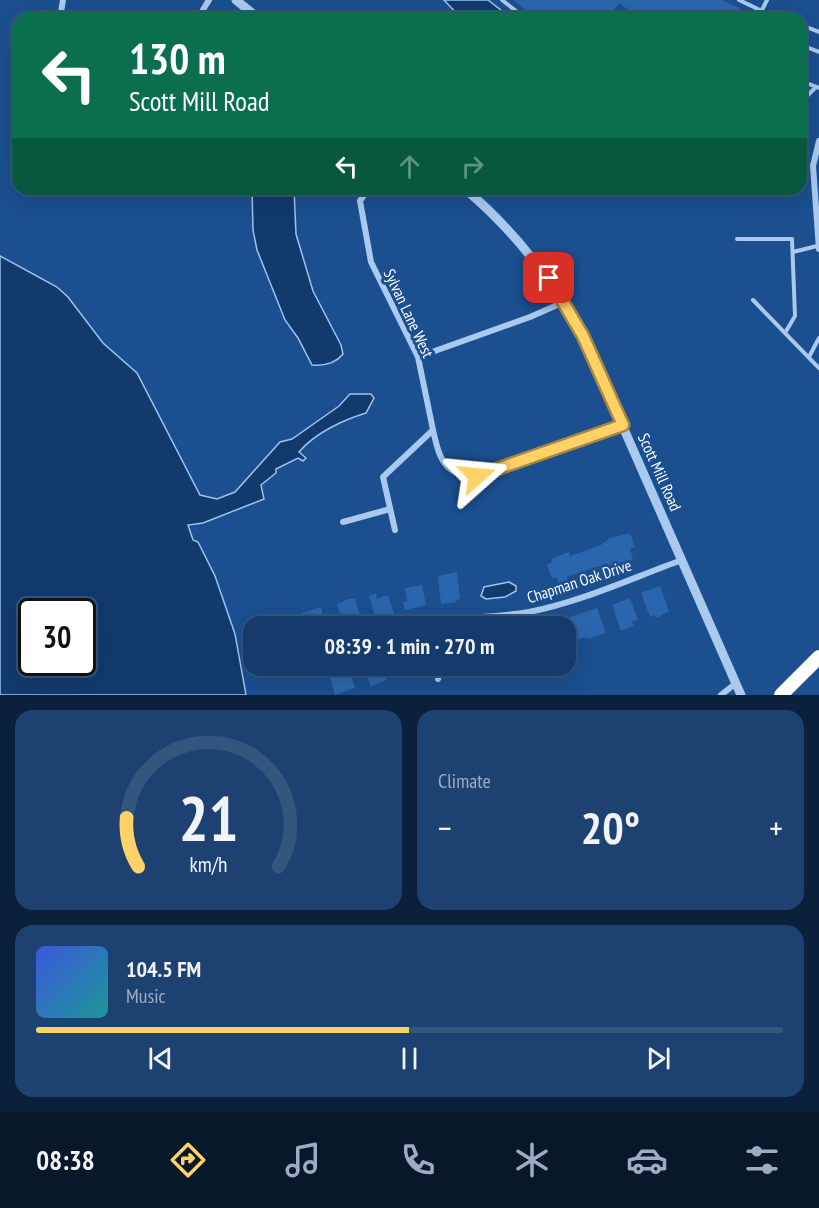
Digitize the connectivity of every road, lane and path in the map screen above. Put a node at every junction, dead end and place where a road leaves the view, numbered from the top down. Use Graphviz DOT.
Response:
graph roads {
  1 [pos="236,0"];
  2 [pos="502,0"];
  3 [pos="740,0"];
  4 [pos="767,0"];
  5 [pos="762,11"];
  6 [pos="251,12"];
  7 [pos="517,12"];
  8 [pos="819,141"];
  9 [pos="817,194"];
  10 [pos="363,195"];
  11 [pos="472,195"];
  12 [pos="736,239"];
  13 [pos="818,248"];
  14 [pos="793,252"];
  15 [pos="753,300"];
  16 [pos="564,302"];
  17 [pos="785,333"];
  18 [pos="819,338"];
  19 [pos="417,357"];
  20 [pos="809,357"];
  21 [pos="819,368"];
  22 [pos="623,425"];
  23 [pos="434,430"];
  24 [pos="390,509"];
  25 [pos="343,522"];
  26 [pos="395,530"];
  27 [pos="682,560"];
  28 [pos="499,616"];
  29 [pos="819,657"];
  30 [pos="819,663"];
  31 [pos="439,676"];
  32 [pos="438,679"];
  33 [pos="736,683"];
  34 [pos="721,695"];
  35 [pos="741,695"];
  36 [pos="782,695"];
  1 -- 6 [label="street"];
  2 -- 7 [label="lane"];
  3 -- 5 [label="lane"];
  4 -- 5 [label="lane"];
  8 -- 9 [label="street"];
  9 -- 13 [label="street"];
  10 -- 19 [label="street, Sylvan Lane West"];
  11 -- 16 [label="street, Scott Mill Road"];
  12 -- 14 [label="lane"];
  13 -- 14 [label="lane"];
  14 -- 17 [label="lane"];
  15 -- 17 [label="lane"];
  16 -- 19 [label="street"];
  16 -- 22 [label="street, Scott Mill Road"];
  17 -- 20 [label="lane"];
  18 -- 20 [label="lane"];
  19 -- 23 [label="street, Sylvan Lane West"];
  20 -- 21 [label="lane"];
  22 -- 23 [label="street, Sylvan Lane West"];
  22 -- 27 [label="street, Scott Mill Road"];
  23 -- 24 [label="street"];
  24 -- 25 [label="street"];
  24 -- 26 [label="street"];
  27 -- 28 [label="street, Chapman Oak Drive"];
  27 -- 33 [label="street, Scott Mill Road"];
  29 -- 36 [label="highway"];
  30 -- 36 [label="highway"];
  31 -- 32 [label="street"];
  33 -- 34 [label="street"];
  33 -- 35 [label="street, Scott Mill Road"];
}
